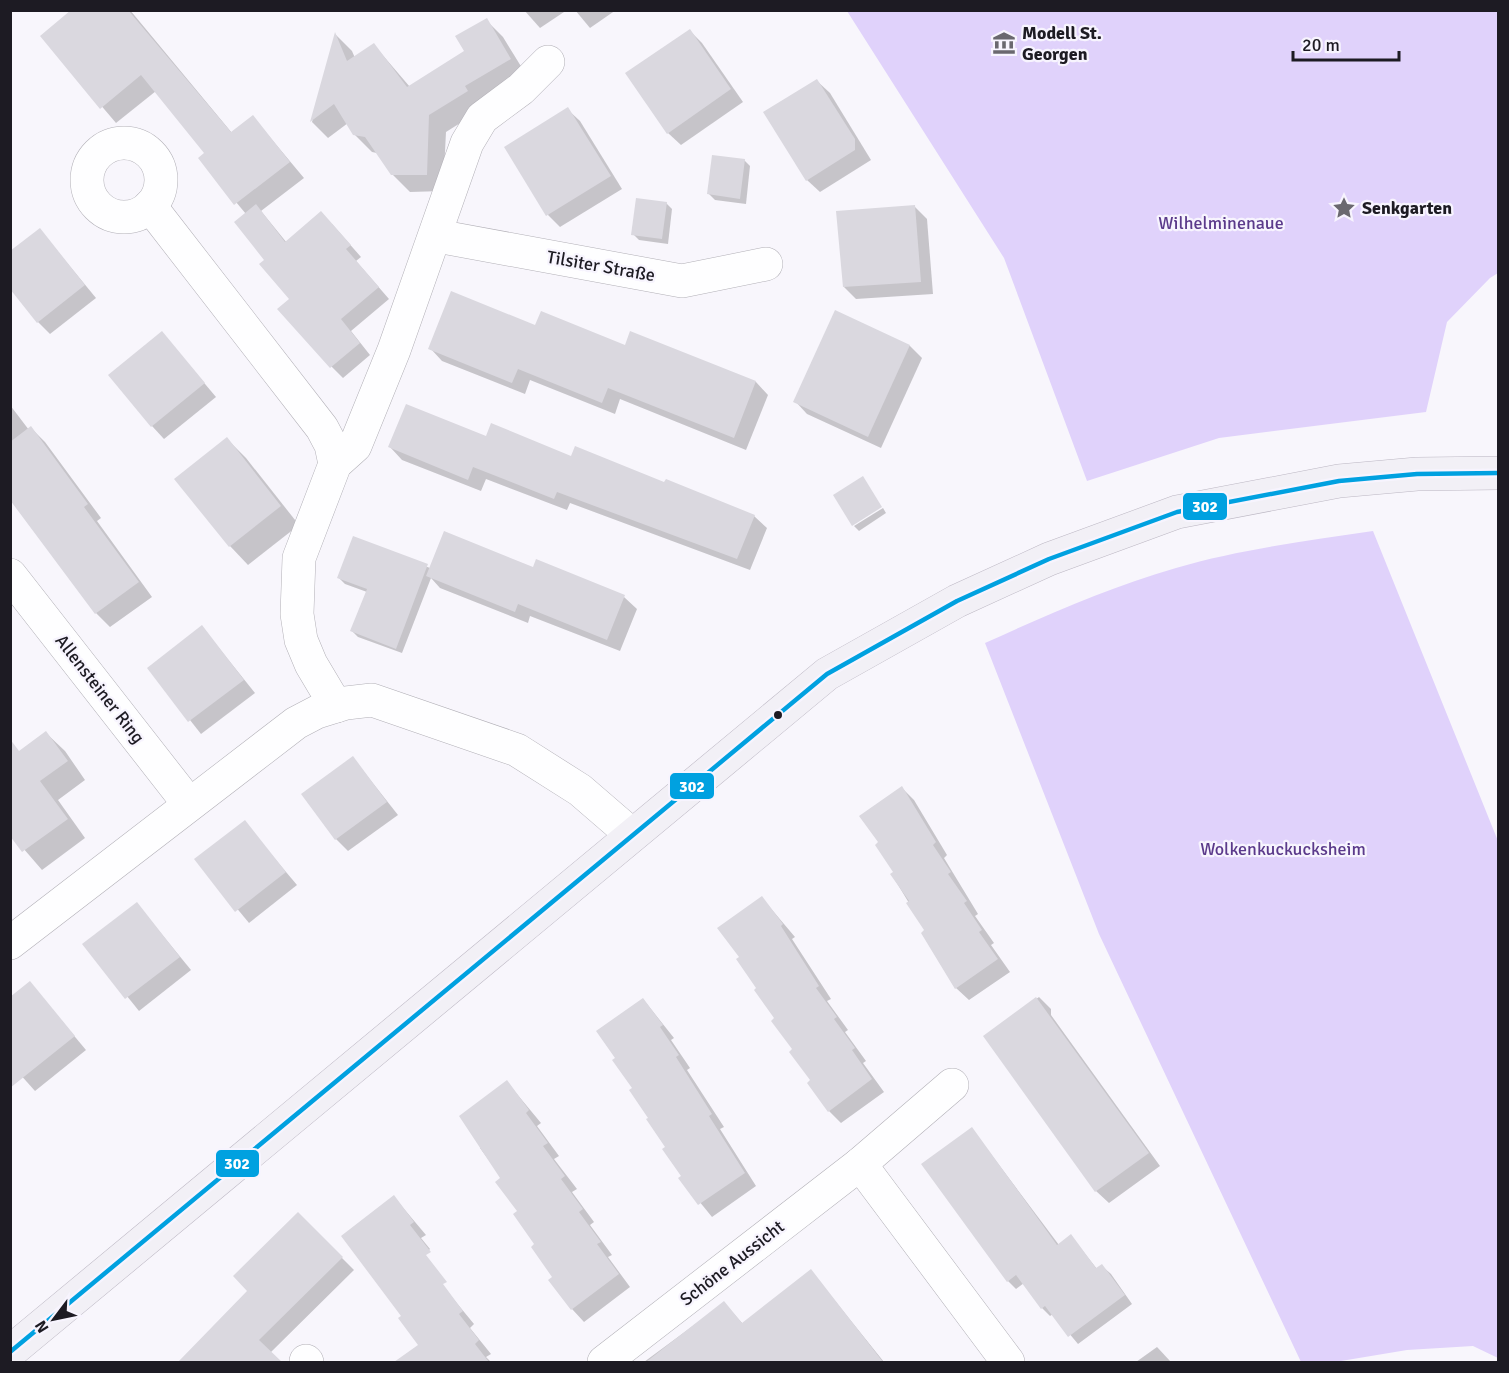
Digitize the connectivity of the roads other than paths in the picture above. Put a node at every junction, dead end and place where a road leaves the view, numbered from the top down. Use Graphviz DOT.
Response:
graph roads {
  1 [pos="549,62"];
  2 [pos="150,206"];
  3 [pos="437,236"];
  4 [pos="766,264"];
  5 [pos="335,464"];
  6 [pos="1498,473"];
  7 [pos="10,575"];
  8 [pos="336,706"];
  9 [pos="189,804"];
  10 [pos="631,834"];
  11 [pos="10,943"];
  12 [pos="952,1085"];
  13 [pos="860,1164"];
  14 [pos="10,1352"];
  15 [pos="603,1362"];
  16 [pos="1008,1362"];
  1 -- 3 [label="street"];
  2 -- 5 [label="street"];
  3 -- 4 [label="street, Tilsiter Straße"];
  3 -- 5 [label="street"];
  5 -- 8 [label="street"];
  6 -- 10 [label="main road"];
  7 -- 9 [label="street, Allensteiner Ring"];
  8 -- 9 [label="street"];
  8 -- 10 [label="street"];
  9 -- 11 [label="street"];
  10 -- 14 [label="main road"];
  12 -- 13 [label="street, Schöne Aussicht"];
  13 -- 15 [label="street, Schöne Aussicht"];
  13 -- 16 [label="street"];
}
